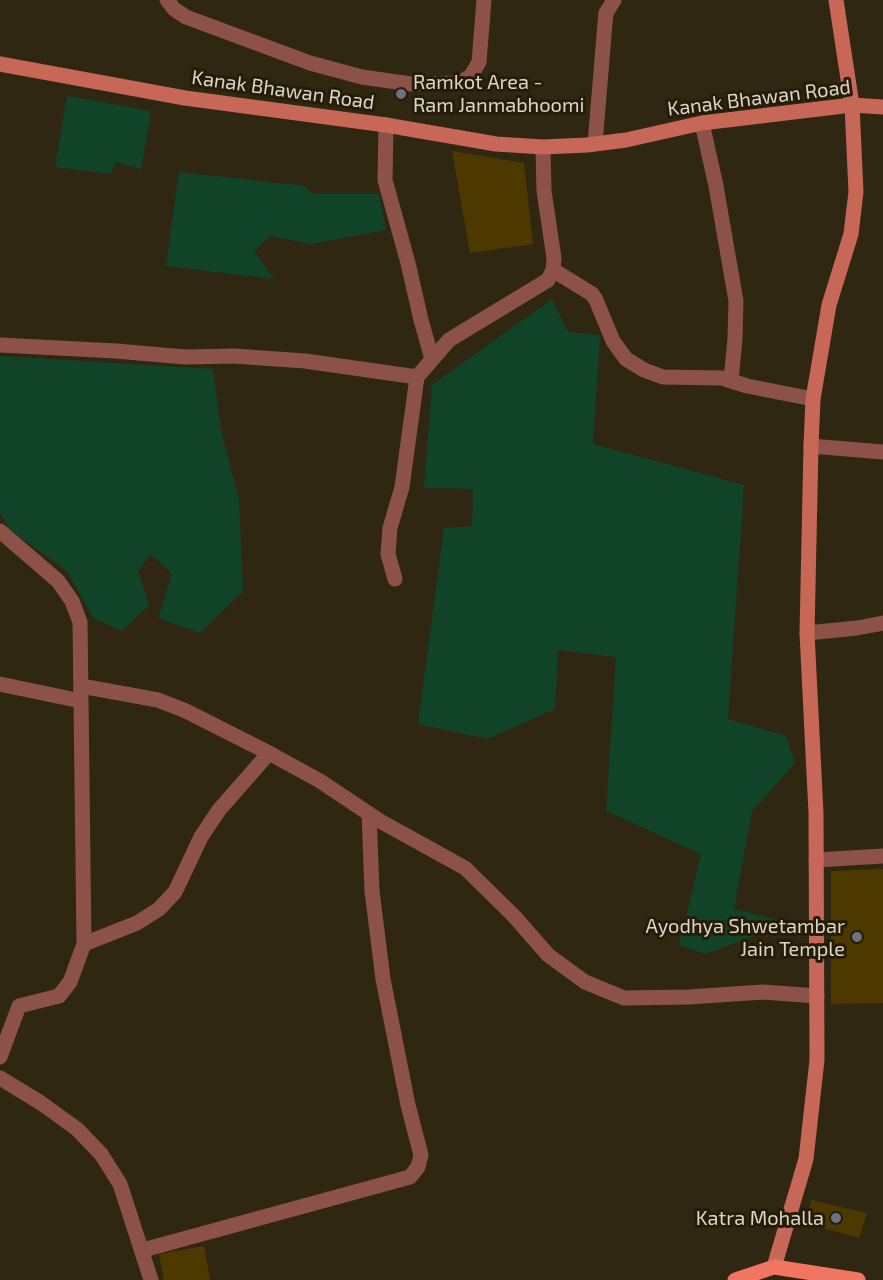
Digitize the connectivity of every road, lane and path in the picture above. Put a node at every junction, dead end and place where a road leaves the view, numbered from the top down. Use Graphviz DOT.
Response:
graph roads {
  1 [pos="167,0"];
  2 [pos="484,0"];
  3 [pos="614,0"];
  4 [pos="836,0"];
  5 [pos="0,64"];
  6 [pos="852,105"];
  7 [pos="883,108"];
  8 [pos="702,123"];
  9 [pos="386,125"];
  10 [pos="595,144"];
  11 [pos="543,147"];
  12 [pos="553,270"];
  13 [pos="0,345"];
  14 [pos="432,359"];
  15 [pos="417,376"];
  16 [pos="730,380"];
  17 [pos="813,399"];
  18 [pos="811,446"];
  19 [pos="883,452"];
  20 [pos="0,531"];
  21 [pos="395,579"];
  22 [pos="883,623"];
  23 [pos="807,633"];
  24 [pos="0,684"];
  25 [pos="81,693"];
  26 [pos="270,753"];
  27 [pos="369,814"];
  28 [pos="883,856"];
  29 [pos="816,860"];
  30 [pos="84,944"];
  31 [pos="817,996"];
  32 [pos="0,1057"];
  33 [pos="0,1078"];
  34 [pos="143,1250"];
  35 [pos="774,1267"];
  36 [pos="834,1278"];
  37 [pos="151,1280"];
  38 [pos="735,1280"];
  39 [pos="858,1280"];
  1 -- 2 [label="street"];
  3 -- 10 [label="street"];
  4 -- 6 [label="street"];
  5 -- 9 [label="street, Kanak Bhawan Road"];
  6 -- 7 [label="street, Kanak Bhawan Road"];
  6 -- 8 [label="street, Kanak Bhawan Road"];
  6 -- 17 [label="street"];
  8 -- 10 [label="street, Kanak Bhawan Road"];
  8 -- 16 [label="street"];
  9 -- 11 [label="street, Kanak Bhawan Road"];
  9 -- 14 [label="street"];
  10 -- 11 [label="street, Kanak Bhawan Road"];
  11 -- 12 [label="street"];
  12 -- 14 [label="street"];
  12 -- 16 [label="street"];
  13 -- 15 [label="street"];
  14 -- 15 [label="street"];
  15 -- 21 [label="street"];
  16 -- 17 [label="street"];
  17 -- 18 [label="street"];
  18 -- 19 [label="street"];
  18 -- 23 [label="street"];
  20 -- 25 [label="street"];
  22 -- 23 [label="street"];
  23 -- 29 [label="street"];
  24 -- 25 [label="street"];
  25 -- 26 [label="street"];
  25 -- 30 [label="street"];
  26 -- 27 [label="street"];
  26 -- 30 [label="street"];
  27 -- 31 [label="street"];
  27 -- 34 [label="street"];
  28 -- 29 [label="street"];
  29 -- 31 [label="street"];
  30 -- 32 [label="street"];
  31 -- 35 [label="street"];
  33 -- 34 [label="street"];
  34 -- 37 [label="street"];
  35 -- 36 [label="main road"];
  35 -- 38 [label="main road"];
  36 -- 39 [label="main road"];
}
